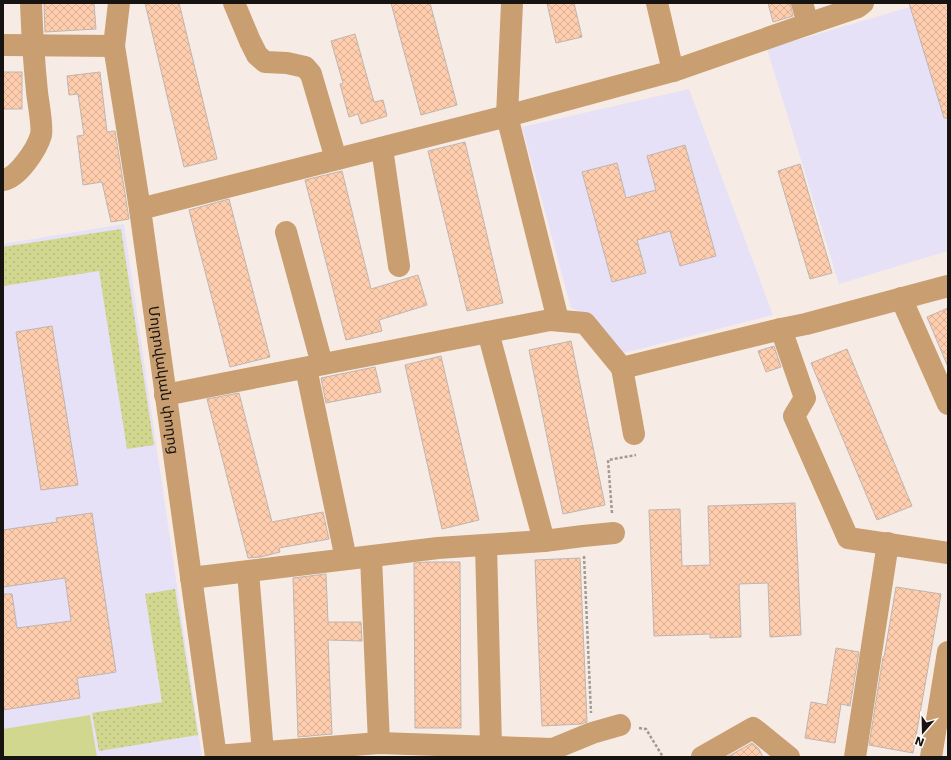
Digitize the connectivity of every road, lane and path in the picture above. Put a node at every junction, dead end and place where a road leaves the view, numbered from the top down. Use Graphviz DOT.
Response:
graph roads {
  1 [pos="31,3"];
  2 [pos="118,3"];
  3 [pos="234,3"];
  4 [pos="512,3"];
  5 [pos="657,3"];
  6 [pos="802,3"];
  7 [pos="863,3"];
  8 [pos="808,24"];
  9 [pos="3,45"];
  10 [pos="32,46"];
  11 [pos="114,46"];
  12 [pos="673,71"];
  13 [pos="507,116"];
  14 [pos="382,148"];
  15 [pos="336,159"];
  16 [pos="3,180"];
  17 [pos="140,209"];
  18 [pos="286,232"];
  19 [pos="399,266"];
  20 [pos="948,286"];
  21 [pos="900,298"];
  22 [pos="558,320"];
  23 [pos="781,329"];
  24 [pos="488,332"];
  25 [pos="314,366"];
  26 [pos="622,368"];
  27 [pos="165,395"];
  28 [pos="948,404"];
  29 [pos="634,434"];
  30 [pos="614,533"];
  31 [pos="583,536"];
  32 [pos="544,541"];
  33 [pos="888,543"];
  34 [pos="486,545"];
  35 [pos="948,553"];
  36 [pos="371,557"];
  37 [pos="346,560"];
  38 [pos="248,572"];
  39 [pos="191,578"];
  40 [pos="948,652"];
  41 [pos="628,726"];
  42 [pos="592,733"];
  43 [pos="379,744"];
  44 [pos="491,746"];
  45 [pos="263,752"];
  46 [pos="346,752"];
  47 [pos="216,757"];
  48 [pos="663,757"];
  49 [pos="702,757"];
  50 [pos="789,757"];
  51 [pos="855,757"];
  52 [pos="931,757"];
  1 -- 10 [label="street"];
  2 -- 11 [label="street, Մոլդովական փողոց"];
  3 -- 15 [label="street"];
  4 -- 13 [label="street"];
  5 -- 12 [label="street"];
  6 -- 8 [label="street"];
  7 -- 8 [label="street"];
  8 -- 12 [label="street"];
  9 -- 10 [label="street"];
  10 -- 11 [label="street"];
  10 -- 16 [label="street"];
  11 -- 17 [label="street, Մոլդովական փողոց"];
  12 -- 13 [label="street"];
  13 -- 14 [label="street"];
  13 -- 22 [label="street"];
  14 -- 15 [label="street"];
  14 -- 19 [label="street"];
  15 -- 17 [label="street"];
  17 -- 27 [label="street, Մոլդովական փողոց"];
  18 -- 25 [label="street"];
  20 -- 21 [label="street"];
  21 -- 23 [label="street"];
  21 -- 28 [label="street"];
  22 -- 24 [label="street"];
  22 -- 26 [label="street"];
  23 -- 26 [label="street"];
  23 -- 33 [label="street"];
  24 -- 25 [label="street"];
  24 -- 32 [label="street"];
  25 -- 27 [label="street"];
  25 -- 37 [label="street"];
  26 -- 29 [label="street"];
  27 -- 39 [label="street, Մոլդովական փողոց"];
  29 -- 30 [label="path"];
  30 -- 31 [label="street"];
  31 -- 32 [label="street"];
  31 -- 42 [label="path"];
  32 -- 34 [label="street"];
  33 -- 35 [label="street"];
  33 -- 51 [label="street"];
  34 -- 36 [label="street"];
  34 -- 44 [label="street"];
  36 -- 37 [label="street"];
  36 -- 43 [label="street"];
  37 -- 38 [label="street"];
  38 -- 39 [label="street"];
  38 -- 45 [label="street"];
  39 -- 47 [label="street, Մոլդովական փողոց"];
  40 -- 52 [label="street"];
  41 -- 42 [label="street"];
  41 -- 48 [label="path"];
  42 -- 44 [label="street"];
  43 -- 44 [label="street"];
  43 -- 46 [label="street"];
  45 -- 46 [label="street"];
  45 -- 47 [label="street"];
  49 -- 50 [label="street"];
}
